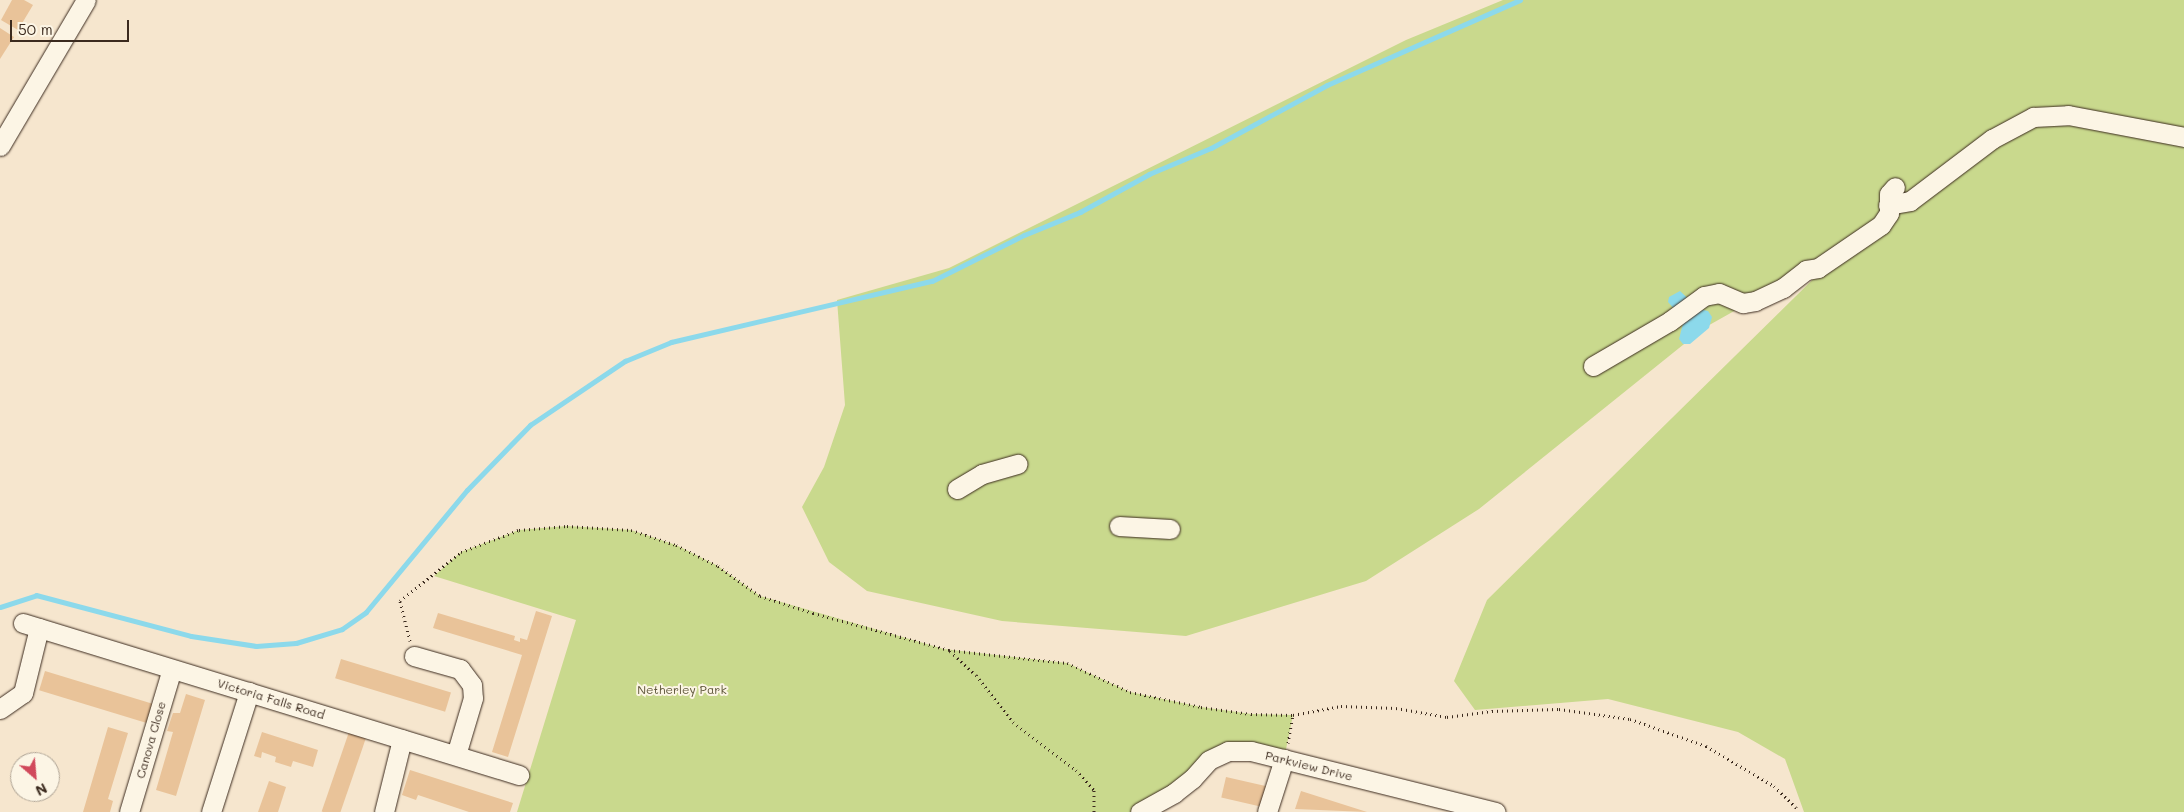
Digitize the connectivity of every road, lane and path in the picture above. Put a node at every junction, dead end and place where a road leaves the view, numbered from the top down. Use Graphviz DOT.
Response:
graph roads {
  1 [pos="86,0"];
  2 [pos="2184,137"];
  3 [pos="0,146"];
  4 [pos="1896,187"];
  5 [pos="1888,205"];
  6 [pos="1593,366"];
  7 [pos="1018,464"];
  8 [pos="957,489"];
  9 [pos="1119,526"];
  10 [pos="1170,529"];
  11 [pos="949,650"];
  12 [pos="414,656"];
  13 [pos="172,669"];
  14 [pos="249,692"];
  15 [pos="0,709"];
  16 [pos="1293,714"];
  17 [pos="402,739"];
  18 [pos="456,755"];
  19 [pos="1284,759"];
  20 [pos="519,775"];
  21 [pos="129,812"];
  22 [pos="210,812"];
  23 [pos="384,812"];
  24 [pos="1094,812"];
  25 [pos="1140,812"];
  26 [pos="1267,812"];
  27 [pos="1496,812"];
  28 [pos="1797,812"];
  1 -- 3 [label="street"];
  2 -- 5 [label="street"];
  4 -- 5 [label="street"];
  5 -- 6 [label="street"];
  7 -- 8 [label="street"];
  9 -- 10 [label="street"];
  11 -- 12 [label="path"];
  11 -- 16 [label="path"];
  11 -- 24 [label="path"];
  12 -- 18 [label="street"];
  13 -- 14 [label="street, Victoria Falls Road"];
  13 -- 15 [label="street, Victoria Falls Road"];
  13 -- 21 [label="street, Canova Close"];
  14 -- 17 [label="street, Victoria Falls Road"];
  14 -- 22 [label="street"];
  16 -- 19 [label="path"];
  16 -- 28 [label="path"];
  17 -- 18 [label="street, Victoria Falls Road"];
  17 -- 23 [label="street"];
  18 -- 20 [label="street, Victoria Falls Road"];
  19 -- 25 [label="street, Parkview Drive"];
  19 -- 26 [label="street"];
  19 -- 27 [label="street, Parkview Drive"];
}
